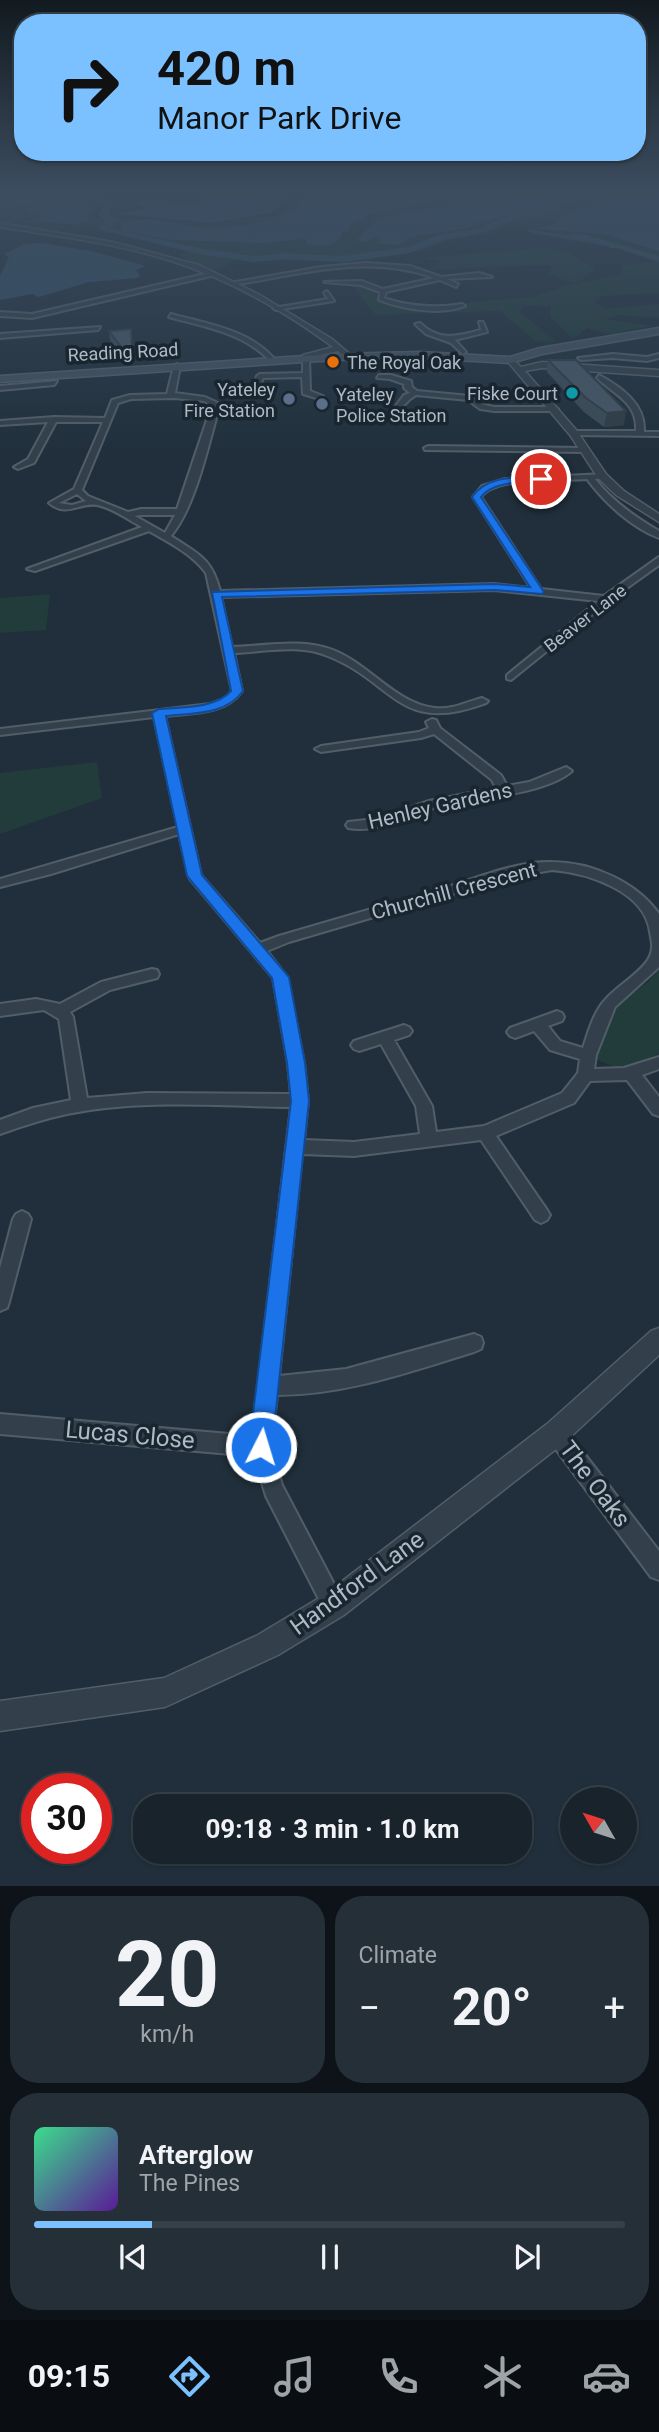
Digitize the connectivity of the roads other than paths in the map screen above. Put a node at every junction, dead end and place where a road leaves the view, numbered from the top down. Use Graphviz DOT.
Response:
graph roads {
  1 [pos="196,278"];
  2 [pos="222,278"];
  3 [pos="264,278"];
  4 [pos="433,278"];
  5 [pos="451,278"];
  6 [pos="437,280"];
  7 [pos="327,282"];
  8 [pos="233,283"];
  9 [pos="456,285"];
  10 [pos="383,291"];
  11 [pos="340,292"];
  12 [pos="327,293"];
  13 [pos="317,294"];
  14 [pos="462,306"];
  15 [pos="275,308"];
  16 [pos="0,314"];
  17 [pos="33,316"];
  18 [pos="172,316"];
  19 [pos="481,323"];
  20 [pos="418,324"];
  21 [pos="95,330"];
  22 [pos="659,331"];
  23 [pos="21,335"];
  24 [pos="0,336"];
  25 [pos="453,340"];
  26 [pos="609,340"];
  27 [pos="575,342"];
  28 [pos="463,352"];
  29 [pos="341,353"];
  30 [pos="420,355"];
  31 [pos="498,355"];
  32 [pos="659,356"];
  33 [pos="306,358"];
  34 [pos="581,358"];
  35 [pos="272,360"];
  36 [pos="516,360"];
  37 [pos="177,366"];
  38 [pos="659,373"];
  39 [pos="307,375"];
  40 [pos="258,377"];
  41 [pos="379,377"];
  42 [pos="599,377"];
  43 [pos="0,378"];
  44 [pos="54,383"];
  45 [pos="0,388"];
  46 [pos="415,393"];
  47 [pos="173,396"];
  48 [pos="320,398"];
  49 [pos="554,409"];
  50 [pos="397,410"];
  51 [pos="54,419"];
  52 [pos="107,420"];
  53 [pos="0,423"];
  54 [pos="575,433"];
  55 [pos="640,433"];
  56 [pos="659,434"];
  57 [pos="428,448"];
  58 [pos="583,450"];
  59 [pos="18,467"];
  60 [pos="602,476"];
  61 [pos="590,478"];
  62 [pos="78,490"];
  63 [pos="92,502"];
  64 [pos="179,512"];
  65 [pos="128,515"];
  66 [pos="659,519"];
  67 [pos="149,528"];
  68 [pos="659,535"];
  69 [pos="166,537"];
  70 [pos="659,560"];
  71 [pos="32,569"];
  72 [pos="538,592"];
  73 [pos="216,594"];
  74 [pos="606,599"];
  75 [pos="229,650"];
  76 [pos="510,677"];
  77 [pos="482,701"];
  78 [pos="432,710"];
  79 [pos="159,713"];
  80 [pos="435,730"];
  81 [pos="0,732"];
  82 [pos="321,749"];
  83 [pos="566,771"];
  84 [pos="503,790"];
  85 [pos="352,825"];
  86 [pos="185,829"];
  87 [pos="0,883"];
  88 [pos="659,943"];
  89 [pos="659,948"];
  90 [pos="259,949"];
  91 [pos="152,974"];
  92 [pos="0,1010"];
  93 [pos="61,1010"];
  94 [pos="557,1017"];
  95 [pos="537,1024"];
  96 [pos="404,1031"];
  97 [pos="515,1032"];
  98 [pos="385,1037"];
  99 [pos="359,1045"];
  100 [pos="588,1055"];
  101 [pos="659,1063"];
  102 [pos="632,1074"];
  103 [pos="586,1075"];
  104 [pos="300,1101"];
  105 [pos="80,1105"];
  106 [pos="659,1109"];
  107 [pos="0,1127"];
  108 [pos="485,1133"];
  109 [pos="429,1139"];
  110 [pos="295,1147"];
  111 [pos="541,1214"];
  112 [pos="22,1219"];
  113 [pos="0,1302"];
  114 [pos="659,1339"];
  115 [pos="474,1343"];
  116 [pos="267,1385"];
  117 [pos="0,1424"];
  118 [pos="556,1433"];
  119 [pos="261,1447"];
  120 [pos="659,1569"];
  121 [pos="334,1605"];
  122 [pos="0,1716"];
  1 -- 17 [label="street"];
  2 -- 8 [label="street"];
  3 -- 8 [label="street"];
  4 -- 6 [label="street"];
  5 -- 6 [label="street"];
  6 -- 9 [label="street"];
  6 -- 10 [label="street"];
  7 -- 10 [label="street"];
  8 -- 15 [label="street"];
  10 -- 14 [label="street"];
  11 -- 12 [label="street"];
  12 -- 13 [label="street"];
  12 -- 15 [label="street"];
  15 -- 29 [label="street"];
  16 -- 17 [label="street"];
  17 -- 23 [label="street"];
  18 -- 35 [label="street"];
  19 -- 25 [label="street"];
  20 -- 25 [label="street"];
  21 -- 23 [label="street"];
  22 -- 26 [label="main road, Reading Road"];
  23 -- 24 [label="street"];
  25 -- 28 [label="street"];
  26 -- 27 [label="main road, Reading Road"];
  26 -- 36 [label="main road, Reading Road"];
  27 -- 28 [label="main road, Reading Road"];
  27 -- 36 [label="main road, Reading Road"];
  28 -- 30 [label="main road, Reading Road"];
  28 -- 31 [label="main road, Reading Road"];
  29 -- 30 [label="main road, Reading Road"];
  29 -- 33 [label="main road, Reading Road"];
  30 -- 31 [label="main road, Reading Road"];
  31 -- 36 [label="main road, Reading Road"];
  32 -- 34 [label="street"];
  33 -- 35 [label="main road, Reading Road"];
  33 -- 39 [label="street"];
  35 -- 37 [label="main road, Reading Road"];
  36 -- 38 [label="street"];
  36 -- 49 [label="street"];
  37 -- 43 [label="main road, Reading Road"];
  37 -- 47 [label="street"];
  39 -- 40 [label="street"];
  39 -- 48 [label="street"];
  41 -- 46 [label="street"];
  42 -- 55 [label="street"];
  44 -- 45 [label="street"];
  46 -- 49 [label="street"];
  46 -- 50 [label="street"];
  47 -- 52 [label="street"];
  47 -- 64 [label="street"];
  49 -- 54 [label="street"];
  51 -- 52 [label="street"];
  51 -- 53 [label="street"];
  51 -- 59 [label="street"];
  52 -- 62 [label="street"];
  54 -- 55 [label="street"];
  54 -- 58 [label="street"];
  55 -- 56 [label="street"];
  57 -- 58 [label="street"];
  58 -- 60 [label="street"];
  60 -- 61 [label="street"];
  60 -- 66 [label="street"];
  61 -- 68 [label="street"];
  61 -- 72 [label="street"];
  62 -- 63 [label="street"];
  62 -- 63 [label="street"];
  63 -- 65 [label="street"];
  64 -- 65 [label="street"];
  64 -- 69 [label="street"];
  65 -- 67 [label="street"];
  67 -- 69 [label="street"];
  67 -- 71 [label="street"];
  69 -- 73 [label="street"];
  70 -- 74 [label="street, Beaver Lane"];
  72 -- 73 [label="street"];
  72 -- 74 [label="street"];
  73 -- 75 [label="street"];
  74 -- 76 [label="street, Beaver Lane"];
  75 -- 78 [label="street"];
  75 -- 79 [label="street"];
  77 -- 78 [label="street"];
  78 -- 80 [label="street"];
  79 -- 81 [label="street"];
  79 -- 86 [label="street"];
  80 -- 82 [label="street"];
  80 -- 84 [label="street"];
  83 -- 84 [label="street, Henley Gardens"];
  84 -- 85 [label="street, Henley Gardens"];
  86 -- 87 [label="street"];
  86 -- 90 [label="street"];
  88 -- 90 [label="street, Churchill Crescent"];
  89 -- 100 [label="street"];
  90 -- 104 [label="street"];
  91 -- 93 [label="street"];
  92 -- 93 [label="street"];
  93 -- 105 [label="street"];
  94 -- 95 [label="street"];
  95 -- 97 [label="street"];
  95 -- 100 [label="street"];
  96 -- 98 [label="street"];
  98 -- 99 [label="street"];
  98 -- 109 [label="street"];
  100 -- 103 [label="street"];
  101 -- 102 [label="street"];
  102 -- 103 [label="street"];
  102 -- 106 [label="street"];
  103 -- 108 [label="street"];
  104 -- 105 [label="street"];
  104 -- 110 [label="street"];
  105 -- 107 [label="street"];
  108 -- 109 [label="street"];
  108 -- 111 [label="street"];
  109 -- 110 [label="street"];
  110 -- 116 [label="street"];
  112 -- 113 [label="street"];
  114 -- 118 [label="street, Handford Lane"];
  115 -- 116 [label="street"];
  116 -- 119 [label="street"];
  117 -- 119 [label="street, Lucas Close"];
  118 -- 120 [label="street, The Oaks"];
  118 -- 121 [label="street, Handford Lane"];
  119 -- 121 [label="street"];
  121 -- 122 [label="street, Handford Lane"];
}
